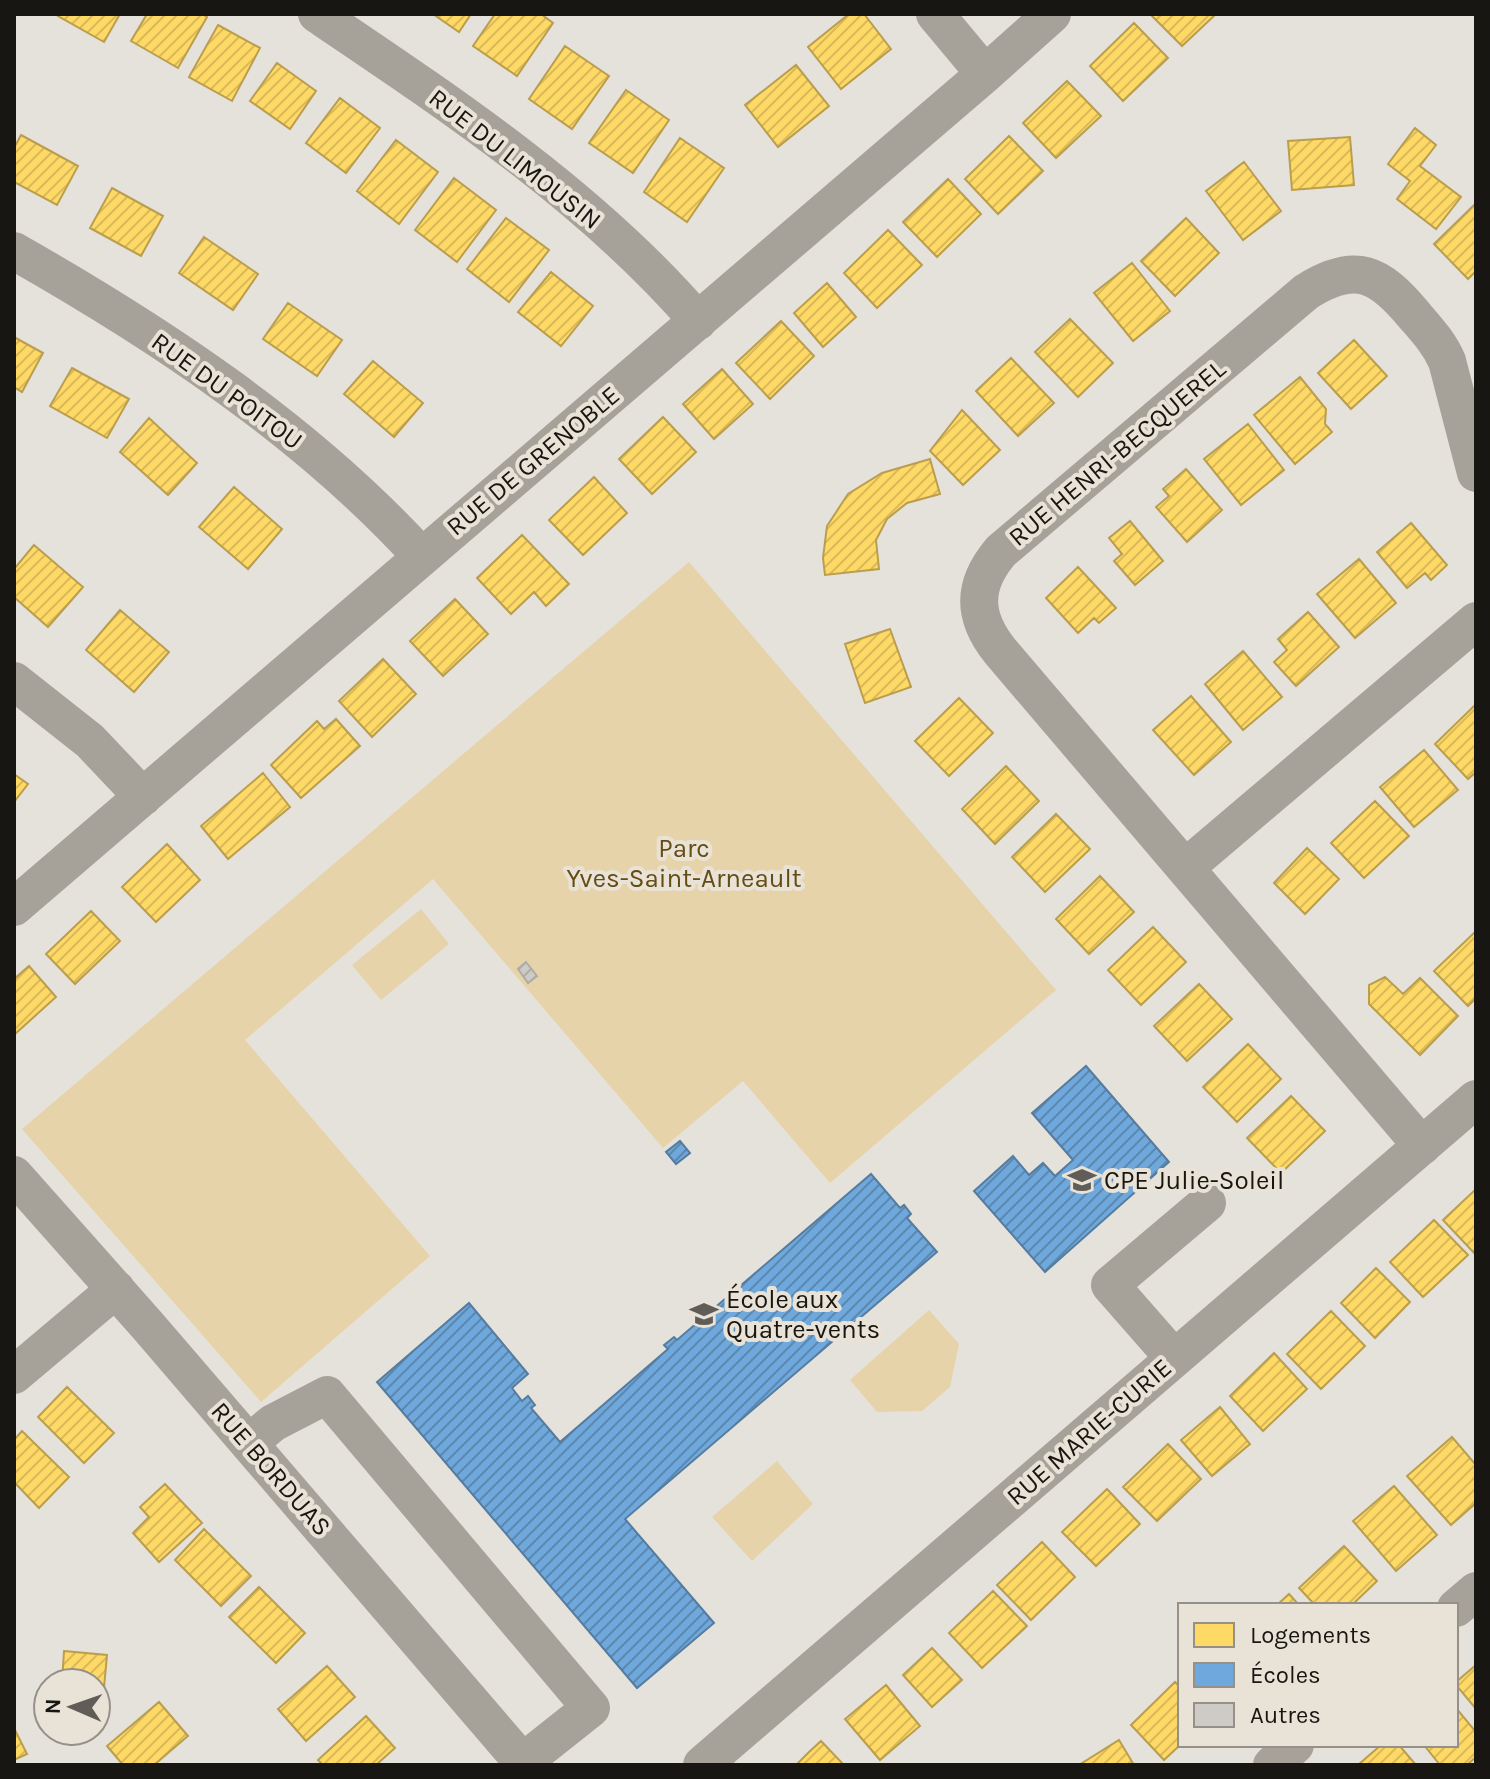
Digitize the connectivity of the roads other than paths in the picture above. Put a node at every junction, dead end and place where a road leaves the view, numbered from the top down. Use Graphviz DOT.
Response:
graph roads {
  1 [pos="317,14"];
  2 [pos="935,14"];
  3 [pos="1052,14"];
  4 [pos="985,74"];
  5 [pos="14,251"];
  6 [pos="698,321"];
  7 [pos="1476,473"];
  8 [pos="421,556"];
  9 [pos="1476,621"];
  10 [pos="14,681"];
  11 [pos="143,797"];
  12 [pos="1185,868"];
  13 [pos="14,907"];
  14 [pos="1476,1099"];
  15 [pos="1422,1146"];
  16 [pos="14,1175"];
  17 [pos="1207,1203"];
  18 [pos="116,1289"];
  19 [pos="1174,1358"];
  20 [pos="14,1375"];
  21 [pos="249,1443"];
  22 [pos="1476,1591"];
  23 [pos="1458,1606"];
  24 [pos="1293,1747"];
  25 [pos="524,1764"];
  26 [pos="702,1765"];
  27 [pos="1272,1765"];
  1 -- 6 [label="street, RUE DU LIMOUSIN"];
  2 -- 4 [label="street"];
  3 -- 4 [label="street, RUE DE GRENOBLE"];
  4 -- 6 [label="street, RUE DE GRENOBLE"];
  5 -- 8 [label="street, RUE DU POITOU"];
  6 -- 8 [label="street, RUE DE GRENOBLE"];
  7 -- 12 [label="street, RUE HENRI-BECQUEREL"];
  8 -- 11 [label="street, RUE DE GRENOBLE"];
  9 -- 12 [label="street"];
  10 -- 11 [label="street"];
  11 -- 13 [label="street, RUE DE GRENOBLE"];
  12 -- 15 [label="street, RUE HENRI-BECQUEREL"];
  14 -- 15 [label="street, RUE MARIE-CURIE"];
  15 -- 19 [label="street, RUE MARIE-CURIE"];
  16 -- 18 [label="street, RUE BORDUAS"];
  17 -- 19 [label="street"];
  18 -- 20 [label="street"];
  18 -- 21 [label="street, RUE BORDUAS"];
  19 -- 26 [label="street, RUE MARIE-CURIE"];
  21 -- 25 [label="street, RUE BORDUAS"];
  21 -- 25 [label="street"];
  22 -- 23 [label="street"];
  24 -- 27 [label="street"];
}
